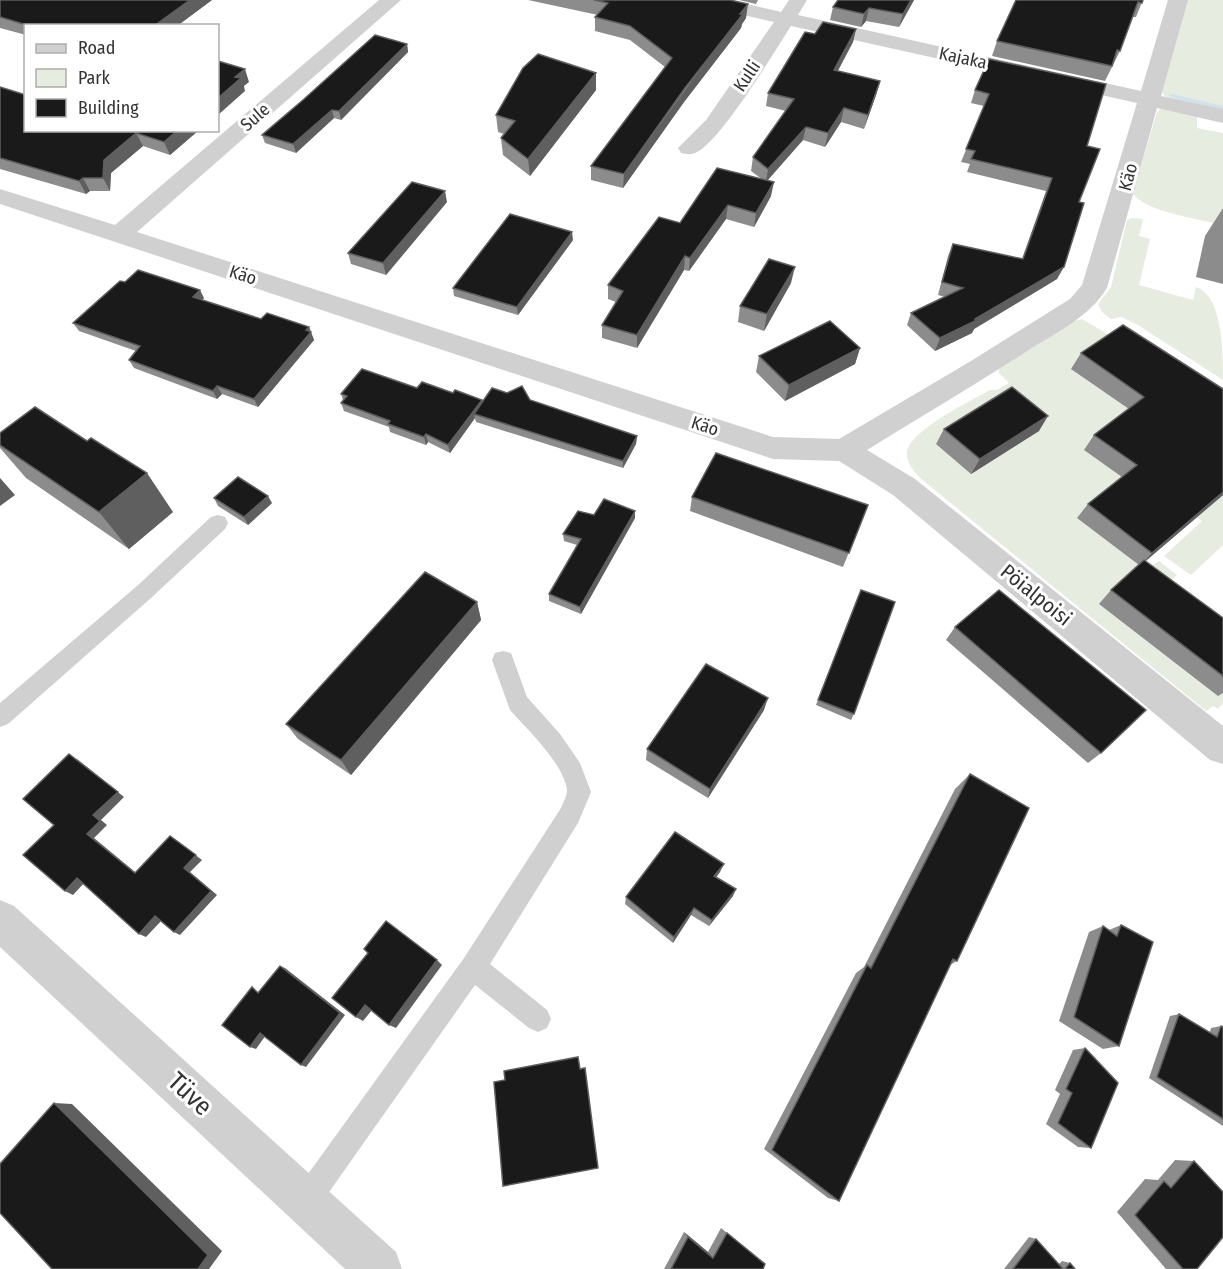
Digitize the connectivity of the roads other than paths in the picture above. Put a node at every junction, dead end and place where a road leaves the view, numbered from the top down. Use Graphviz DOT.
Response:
graph roads {
  1 [pos="391,0"];
  2 [pos="703,0"];
  3 [pos="799,0"];
  4 [pos="1178,0"];
  5 [pos="786,19"];
  6 [pos="1149,99"];
  7 [pos="1223,116"];
  8 [pos="689,148"];
  9 [pos="0,196"];
  10 [pos="120,234"];
  11 [pos="844,450"];
  12 [pos="218,523"];
  13 [pos="502,660"];
  14 [pos="0,717"];
  15 [pos="1223,748"];
  16 [pos="0,920"];
  17 [pos="473,967"];
  18 [pos="538,1019"];
  19 [pos="305,1202"];
  20 [pos="360,1263"];
  1 -- 10 [label="street, Sule"];
  2 -- 5 [label="street, Kajaka"];
  3 -- 5 [label="street, Kulli"];
  4 -- 6 [label="street, Käo"];
  5 -- 6 [label="street, Kajaka"];
  5 -- 8 [label="street, Kulli"];
  6 -- 7 [label="street, Kajaka"];
  6 -- 11 [label="street, Käo"];
  9 -- 10 [label="street, Käo"];
  10 -- 11 [label="street, Käo"];
  11 -- 15 [label="street, Pöialpoisi"];
  12 -- 14 [label="lane"];
  13 -- 17 [label="lane"];
  16 -- 19 [label="street, Tüve"];
  17 -- 18 [label="lane"];
  17 -- 19 [label="lane"];
  19 -- 20 [label="street, Tüve"];
}
